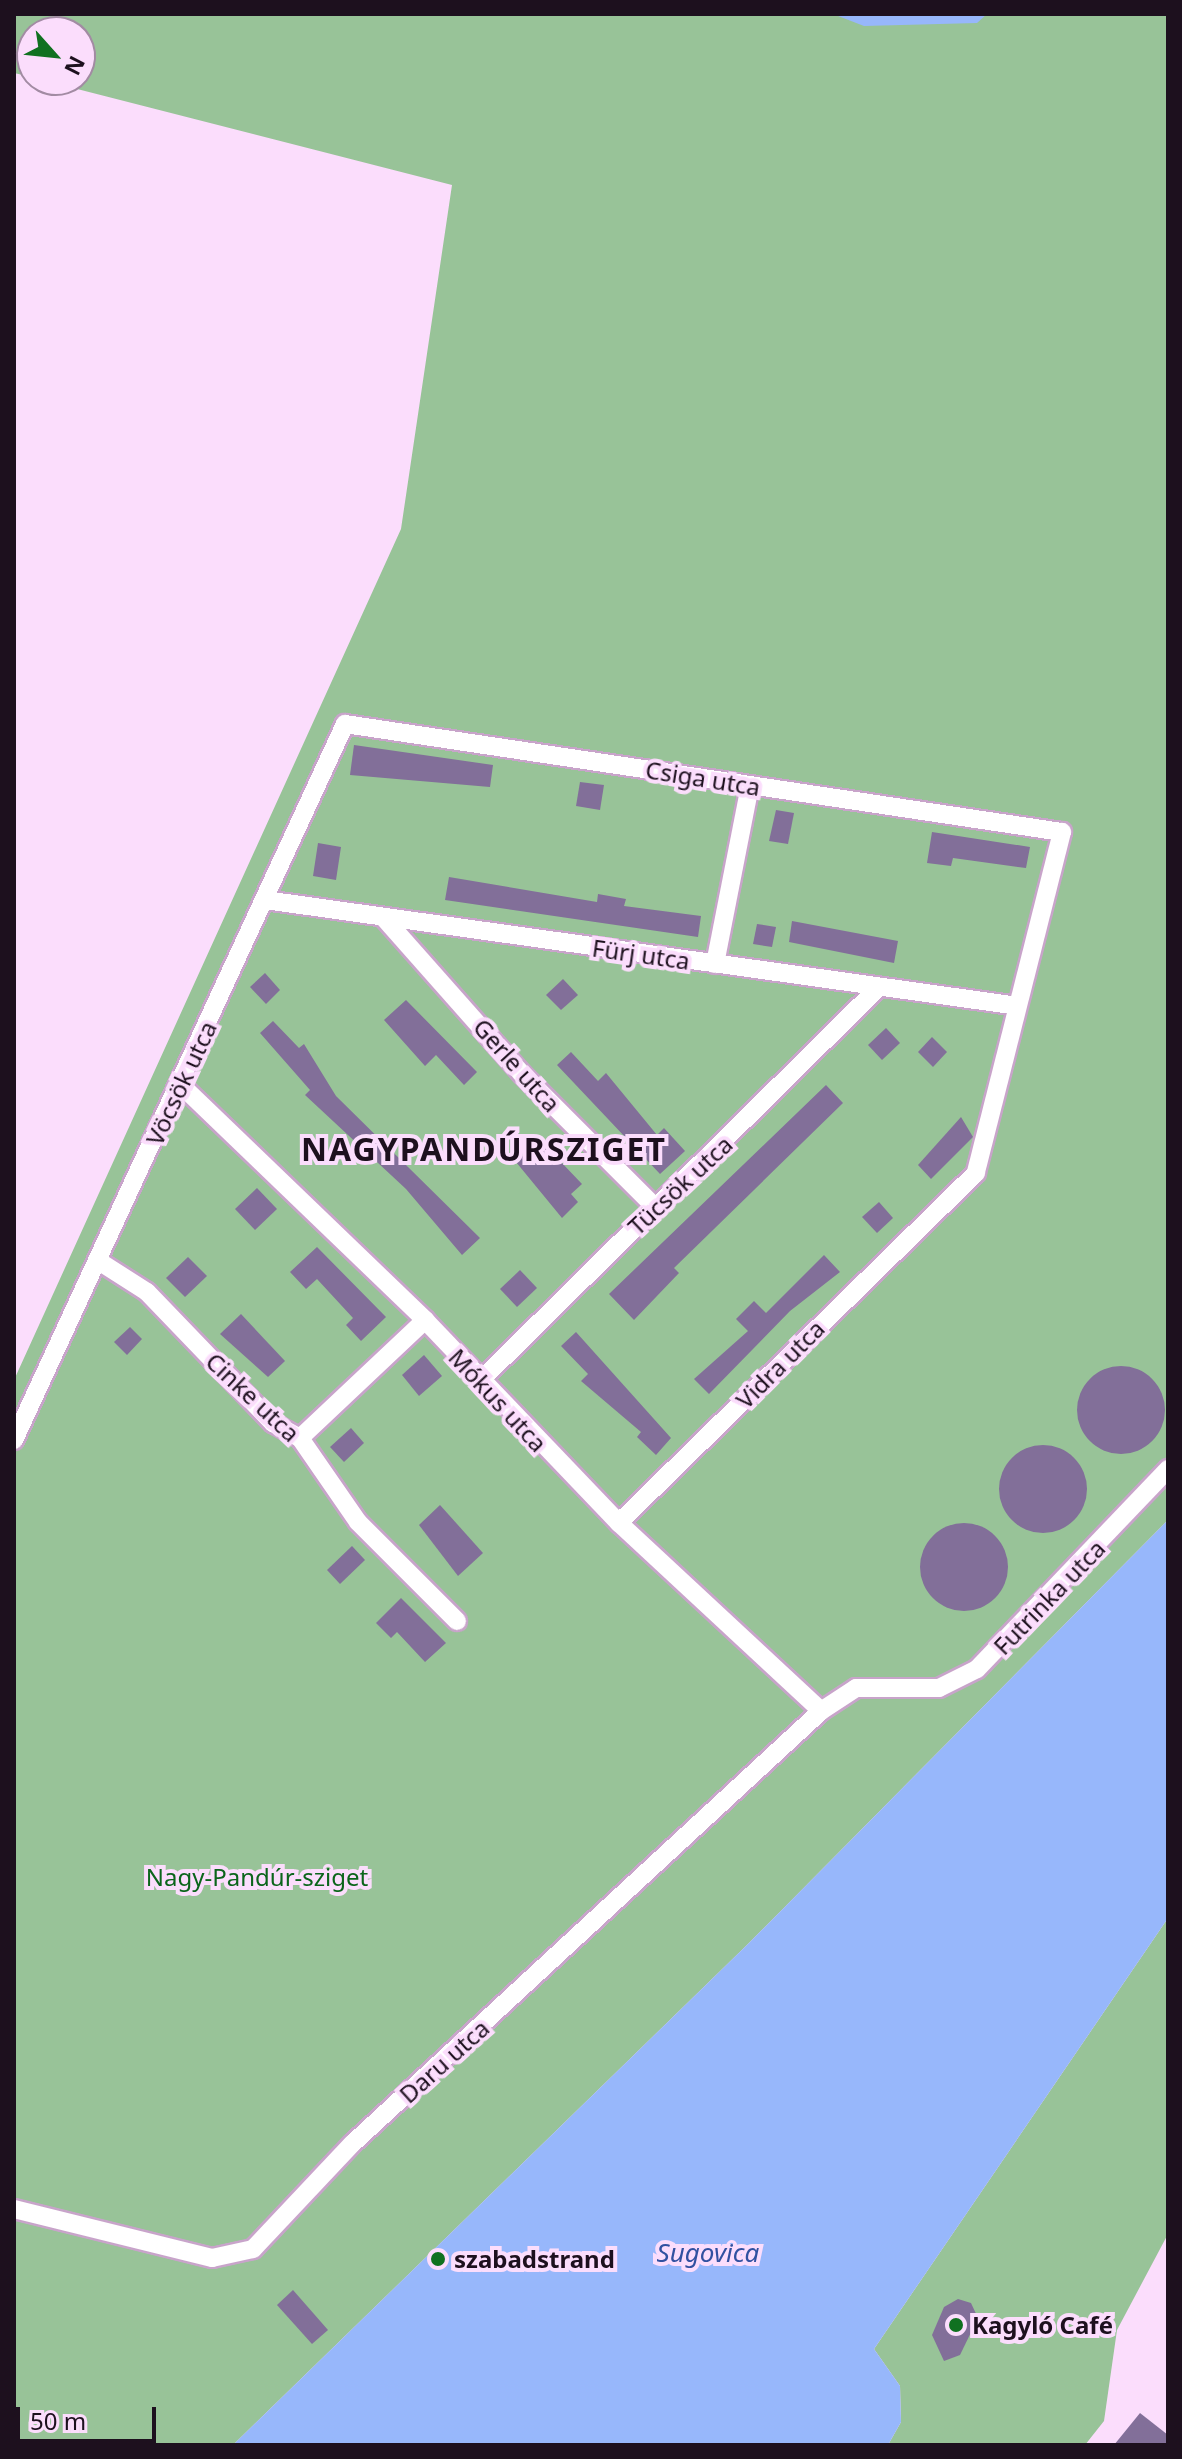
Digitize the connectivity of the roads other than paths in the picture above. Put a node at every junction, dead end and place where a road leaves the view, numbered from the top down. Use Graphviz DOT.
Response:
graph roads {
  1 [pos="345,724"];
  2 [pos="750,785"];
  3 [pos="1062,832"];
  4 [pos="265,900"];
  5 [pos="384,918"];
  6 [pos="715,964"];
  7 [pos="879,987"];
  8 [pos="1018,1006"];
  9 [pos="181,1085"];
  10 [pos="655,1207"];
  11 [pos="97,1260"];
  12 [pos="425,1320"];
  13 [pos="480,1381"];
  14 [pos="300,1438"];
  15 [pos="14,1440"];
  16 [pos="1168,1469"];
  17 [pos="619,1523"];
  18 [pos="457,1621"];
  19 [pos="821,1711"];
  20 [pos="14,2209"];
  1 -- 2 [label="street, Csiga utca"];
  1 -- 4 [label="street, Vöcsök utca"];
  2 -- 3 [label="street, Csiga utca"];
  2 -- 6 [label="street"];
  3 -- 8 [label="street, Vidra utca"];
  4 -- 5 [label="street, Fürj utca"];
  4 -- 9 [label="street, Vöcsök utca"];
  5 -- 6 [label="street, Fürj utca"];
  5 -- 10 [label="street, Gerle utca"];
  6 -- 7 [label="street, Fürj utca"];
  7 -- 8 [label="street, Fürj utca"];
  7 -- 10 [label="street, Tücsök utca"];
  8 -- 17 [label="street, Vidra utca"];
  9 -- 11 [label="street, Vöcsök utca"];
  9 -- 12 [label="street, Mókus utca"];
  10 -- 13 [label="street, Tücsök utca"];
  11 -- 14 [label="street, Cinke utca"];
  11 -- 15 [label="street, Vöcsök utca"];
  12 -- 13 [label="street, Mókus utca"];
  12 -- 14 [label="street"];
  13 -- 17 [label="street, Mókus utca"];
  14 -- 18 [label="street, Cinke utca"];
  16 -- 19 [label="street, Futrinka utca"];
  17 -- 19 [label="street, Mókus utca"];
  19 -- 20 [label="street, Daru utca"];
}
